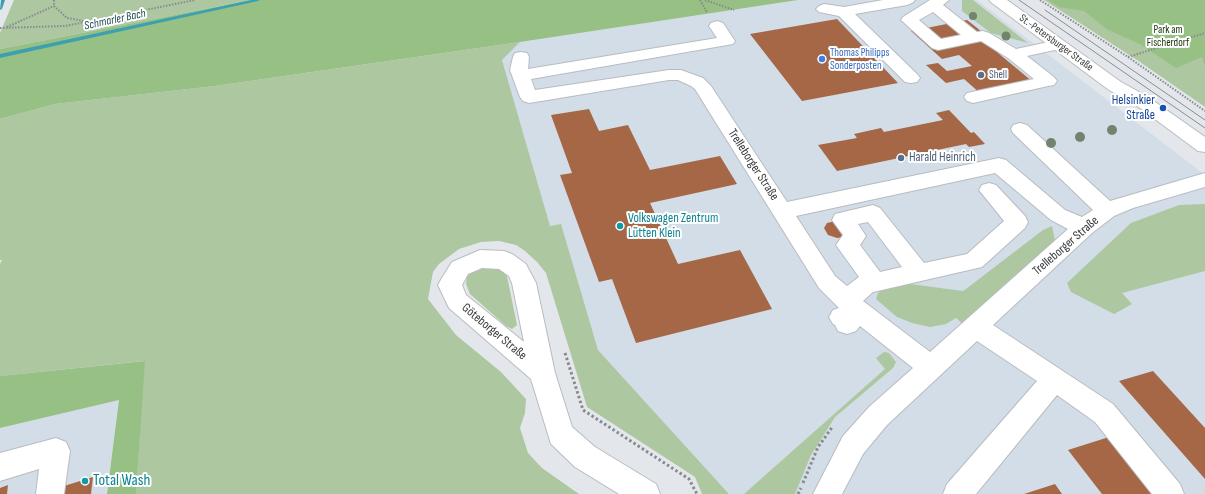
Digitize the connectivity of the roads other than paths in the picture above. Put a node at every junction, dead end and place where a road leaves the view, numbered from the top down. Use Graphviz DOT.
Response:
graph roads {
  1 [pos="907,0"];
  2 [pos="997,0"];
  3 [pos="933,5"];
  4 [pos="824,9"];
  5 [pos="844,12"];
  6 [pos="712,20"];
  7 [pos="974,38"];
  8 [pos="1058,45"];
  9 [pos="1014,54"];
  10 [pos="521,57"];
  11 [pos="521,75"];
  12 [pos="911,78"];
  13 [pos="1115,86"];
  14 [pos="973,97"];
  15 [pos="1036,126"];
  16 [pos="1205,146"];
  17 [pos="1205,158"];
  18 [pos="1205,180"];
  19 [pos="989,190"];
  20 [pos="777,211"];
  21 [pos="1107,211"];
  22 [pos="1084,227"];
  23 [pos="919,274"];
  24 [pos="875,282"];
  25 [pos="849,313"];
  26 [pos="976,327"];
  27 [pos="931,367"];
  28 [pos="542,373"];
  29 [pos="1055,379"];
  30 [pos="0,467"];
  31 [pos="50,494"];
  32 [pos="646,494"];
  33 [pos="827,494"];
  34 [pos="957,494"];
  35 [pos="1170,494"];
  1 -- 5 [label="street"];
  2 -- 8 [label="street, St.-Petersburger Straße"];
  3 -- 7 [label="street"];
  3 -- 7 [label="street"];
  4 -- 5 [label="street"];
  5 -- 12 [label="street"];
  6 -- 11 [label="street"];
  7 -- 9 [label="street"];
  8 -- 9 [label="street"];
  8 -- 13 [label="street, St.-Petersburger Straße"];
  9 -- 14 [label="street"];
  10 -- 11 [label="street"];
  11 -- 20 [label="street, Trelleborger Straße"];
  13 -- 16 [label="street, St.-Petersburger Straße"];
  13 -- 17 [label="street, St.-Petersburger Straße"];
  15 -- 21 [label="street"];
  18 -- 21 [label="street, Trelleborger Straße"];
  19 -- 23 [label="street"];
  20 -- 22 [label="street"];
  20 -- 25 [label="street, Trelleborger Straße"];
  21 -- 22 [label="street, Trelleborger Straße"];
  22 -- 26 [label="street, Trelleborger Straße"];
  23 -- 24 [label="street"];
  23 -- 24 [label="street"];
  24 -- 25 [label="street"];
  25 -- 27 [label="street, Trelleborger Straße"];
  26 -- 27 [label="street, Trelleborger Straße"];
  26 -- 29 [label="street"];
  27 -- 33 [label="street, Trelleborger Straße"];
  28 -- 28 [label="street, Göteborger Straße"];
  28 -- 32 [label="street, Göteborger Straße"];
  29 -- 34 [label="street"];
  29 -- 35 [label="street"];
  30 -- 31 [label="street"];
}
